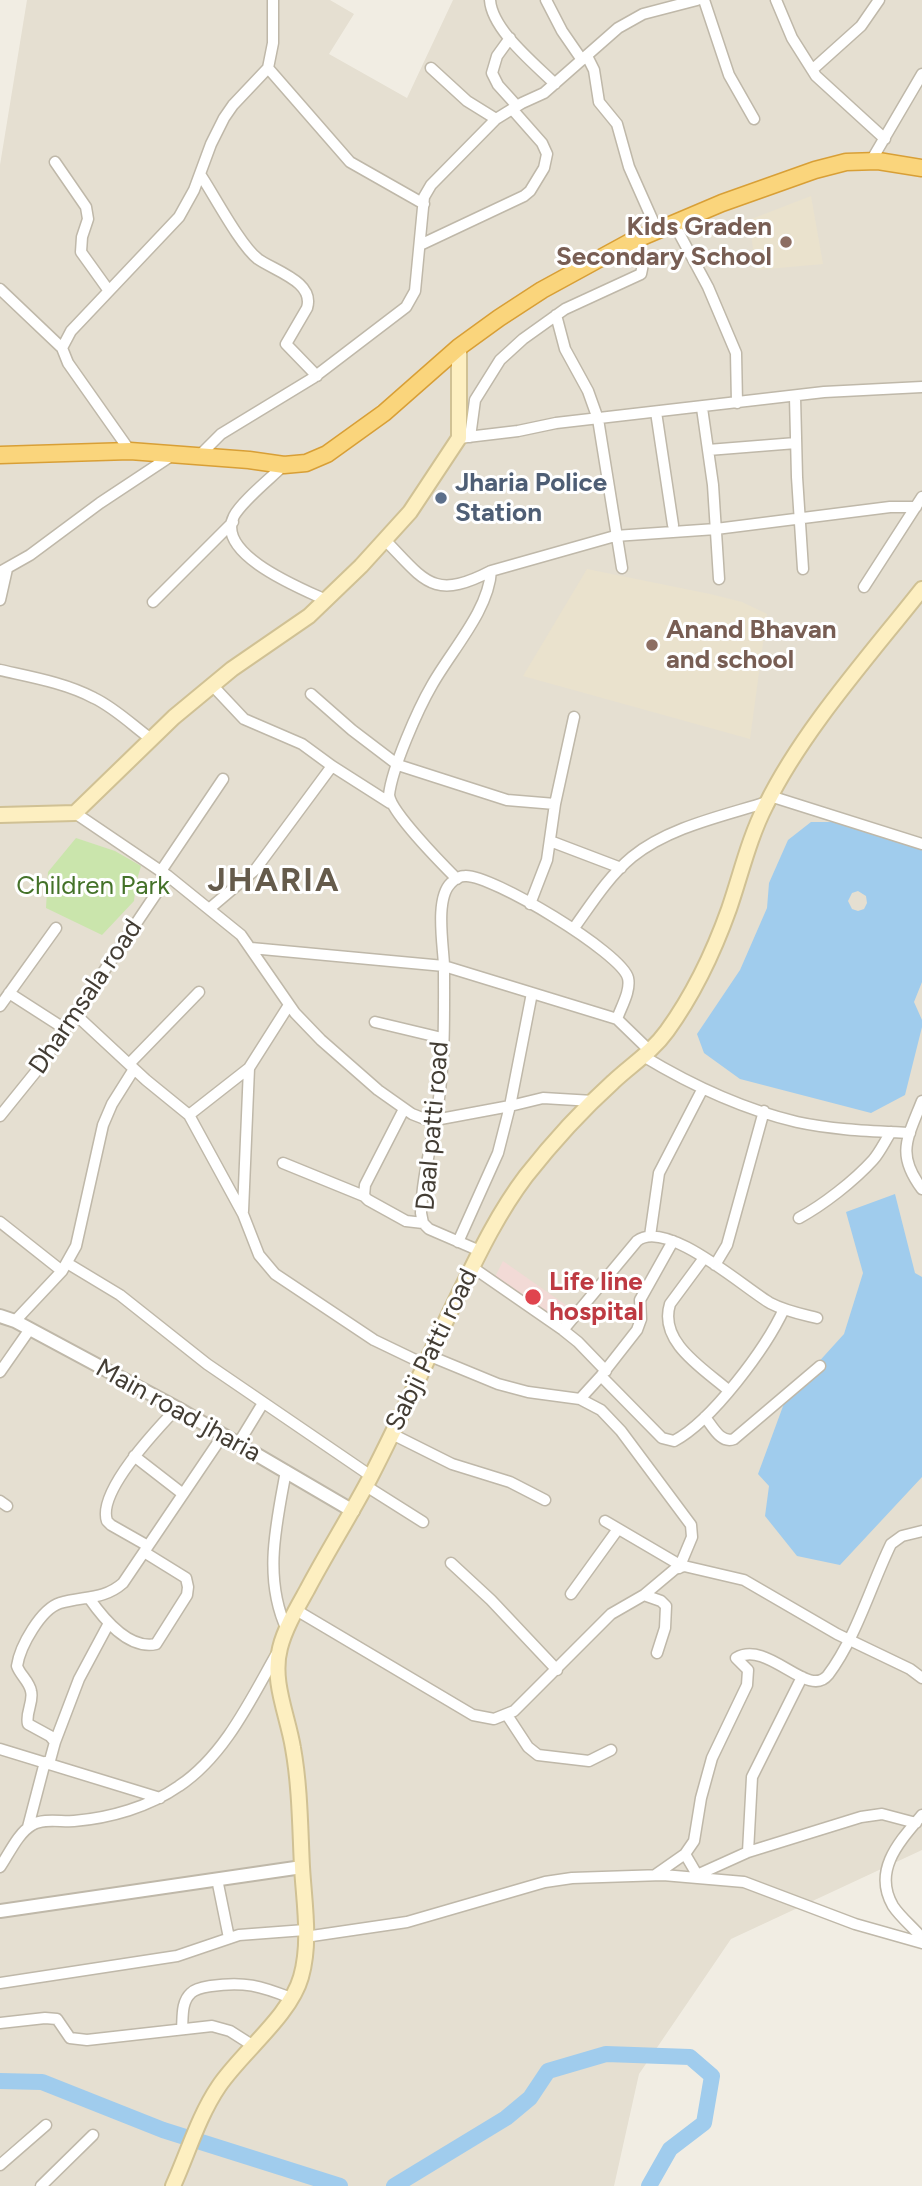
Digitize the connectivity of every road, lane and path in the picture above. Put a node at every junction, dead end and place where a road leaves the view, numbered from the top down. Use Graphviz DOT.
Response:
graph roads {
  1 [pos="274,0"];
  2 [pos="490,0"];
  3 [pos="546,0"];
  4 [pos="697,0"];
  5 [pos="704,0"];
  6 [pos="776,0"];
  7 [pos="879,0"];
  8 [pos="510,38"];
  9 [pos="584,58"];
  10 [pos="268,68"];
  11 [pos="431,68"];
  12 [pos="812,70"];
  13 [pos="922,74"];
  14 [pos="555,84"];
  15 [pos="514,107"];
  16 [pos="496,119"];
  17 [pos="754,119"];
  18 [pos="885,139"];
  19 [pos="871,161"];
  20 [pos="55,162"];
  21 [pos="922,168"];
  22 [pos="200,174"];
  23 [pos="424,204"];
  24 [pos="673,222"];
  25 [pos="657,230"];
  26 [pos="630,242"];
  27 [pos="420,245"];
  28 [pos="0,289"];
  29 [pos="109,291"];
  30 [pos="556,315"];
  31 [pos="459,347"];
  32 [pos="62,348"];
  33 [pos="317,376"];
  34 [pos="922,387"];
  35 [pos="795,397"];
  36 [pos="737,403"];
  37 [pos="702,408"];
  38 [pos="656,412"];
  39 [pos="598,419"];
  40 [pos="465,438"];
  41 [pos="796,443"];
  42 [pos="708,450"];
  43 [pos="130,451"];
  44 [pos="174,454"];
  45 [pos="0,455"];
  46 [pos="199,456"];
  47 [pos="284,465"];
  48 [pos="922,497"];
  49 [pos="916,507"];
  50 [pos="799,518"];
  51 [pos="233,522"];
  52 [pos="673,525"];
  53 [pos="716,529"];
  54 [pos="615,536"];
  55 [pos="385,540"];
  56 [pos="622,568"];
  57 [pos="803,569"];
  58 [pos="4,571"];
  59 [pos="492,571"];
  60 [pos="719,579"];
  61 [pos="864,587"];
  62 [pos="922,589"];
  63 [pos="0,600"];
  64 [pos="326,600"];
  65 [pos="153,602"];
  66 [pos="0,670"];
  67 [pos="212,685"];
  68 [pos="311,694"];
  69 [pos="573,717"];
  70 [pos="151,739"];
  71 [pos="398,765"];
  72 [pos="332,766"];
  73 [pos="223,779"];
  74 [pos="769,799"];
  75 [pos="390,803"];
  76 [pos="555,804"];
  77 [pos="75,813"];
  78 [pos="0,816"];
  79 [pos="550,841"];
  80 [pos="922,845"];
  81 [pos="621,868"];
  82 [pos="164,873"];
  83 [pos="457,879"];
  84 [pos="530,904"];
  85 [pos="209,909"];
  86 [pos="56,928"];
  87 [pos="574,928"];
  88 [pos="251,948"];
  89 [pos="443,966"];
  90 [pos="199,992"];
  91 [pos="9,993"];
  92 [pos="532,993"];
  93 [pos="289,1005"];
  94 [pos="0,1006"];
  95 [pos="75,1014"];
  96 [pos="617,1018"];
  97 [pos="375,1022"];
  98 [pos="65,1029"];
  99 [pos="442,1038"];
  100 [pos="647,1054"];
  101 [pos="131,1066"];
  102 [pos="249,1068"];
  103 [pos="702,1090"];
  104 [pos="594,1101"];
  105 [pos="922,1101"];
  106 [pos="510,1106"];
  107 [pos="404,1109"];
  108 [pos="764,1111"];
  109 [pos="190,1115"];
  110 [pos="0,1116"];
  111 [pos="435,1121"];
  112 [pos="891,1132"];
  113 [pos="910,1133"];
  114 [pos="284,1163"];
  115 [pos="922,1189"];
  116 [pos="364,1196"];
  117 [pos="243,1214"];
  118 [pos="799,1219"];
  119 [pos="0,1222"];
  120 [pos="423,1223"];
  121 [pos="650,1236"];
  122 [pos="673,1241"];
  123 [pos="458,1242"];
  124 [pos="480,1251"];
  125 [pos="704,1258"];
  126 [pos="715,1265"];
  127 [pos="65,1267"];
  128 [pos="472,1267"];
  129 [pos="784,1309"];
  130 [pos="0,1316"];
  131 [pos="817,1318"];
  132 [pos="15,1321"];
  133 [pos="30,1329"];
  134 [pos="564,1330"];
  135 [pos="428,1360"];
  136 [pos="820,1366"];
  137 [pos="0,1372"];
  138 [pos="603,1374"];
  139 [pos="728,1390"];
  140 [pos="580,1399"];
  141 [pos="263,1403"];
  142 [pos="177,1408"];
  143 [pos="705,1418"];
  144 [pos="393,1434"];
  145 [pos="223,1435"];
  146 [pos="238,1444"];
  147 [pos="134,1456"];
  148 [pos="286,1471"];
  149 [pos="369,1481"];
  150 [pos="183,1494"];
  151 [pos="545,1500"];
  152 [pos="353,1511"];
  153 [pos="605,1521"];
  154 [pos="423,1522"];
  155 [pos="618,1529"];
  156 [pos="922,1531"];
  157 [pos="146,1549"];
  158 [pos="451,1563"];
  159 [pos="679,1566"];
  160 [pos="571,1594"];
  161 [pos="643,1595"];
  162 [pos="89,1598"];
  163 [pos="296,1611"];
  164 [pos="109,1623"];
  165 [pos="287,1630"];
  166 [pos="848,1640"];
  167 [pos="280,1648"];
  168 [pos="657,1653"];
  169 [pos="557,1670"];
  170 [pos="802,1677"];
  171 [pos="922,1678"];
  172 [pos="507,1715"];
  173 [pos="55,1742"];
  174 [pos="0,1749"];
  175 [pos="611,1750"];
  176 [pos="47,1763"];
  177 [pos="159,1798"];
  178 [pos="919,1819"];
  179 [pos="28,1827"];
  180 [pos="748,1852"];
  181 [pos="685,1854"];
  182 [pos="0,1867"];
  183 [pos="302,1867"];
  184 [pos="654,1875"];
  185 [pos="698,1876"];
  186 [pos="217,1879"];
  187 [pos="0,1911"];
  188 [pos="305,1934"];
  189 [pos="229,1938"];
  190 [pos="922,1941"];
  191 [pos="0,1983"];
  192 [pos="291,1998"];
  193 [pos="0,2023"];
  194 [pos="182,2029"];
  195 [pos="252,2045"];
  196 [pos="46,2125"];
  197 [pos="93,2135"];
  198 [pos="0,2165"];
  199 [pos="41,2186"];
  200 [pos="173,2186"];
  1 -- 10 [label="street"];
  2 -- 8 [label="street"];
  3 -- 9 [label="street"];
  4 -- 9 [label="street"];
  5 -- 17 [label="street"];
  6 -- 12 [label="street"];
  7 -- 12 [label="street"];
  8 -- 14 [label="street"];
  8 -- 15 [label="street"];
  9 -- 14 [label="street"];
  9 -- 25 [label="street"];
  10 -- 22 [label="street"];
  10 -- 23 [label="street"];
  11 -- 16 [label="street"];
  12 -- 18 [label="street"];
  13 -- 18 [label="street"];
  14 -- 15 [label="street"];
  15 -- 16 [label="street"];
  15 -- 27 [label="street"];
  16 -- 23 [label="street"];
  18 -- 19 [label="street"];
  19 -- 21 [label="highway"];
  19 -- 24 [label="highway"];
  20 -- 29 [label="street"];
  22 -- 29 [label="street"];
  22 -- 33 [label="street"];
  23 -- 27 [label="street"];
  24 -- 25 [label="highway"];
  24 -- 36 [label="street"];
  25 -- 26 [label="highway"];
  26 -- 30 [label="street"];
  26 -- 31 [label="highway"];
  27 -- 33 [label="street"];
  28 -- 32 [label="street"];
  29 -- 32 [label="street"];
  30 -- 39 [label="street"];
  30 -- 40 [label="street"];
  31 -- 40 [label="main road"];
  31 -- 47 [label="highway"];
  32 -- 43 [label="street"];
  33 -- 46 [label="street"];
  34 -- 35 [label="street"];
  35 -- 36 [label="street"];
  35 -- 41 [label="street"];
  36 -- 37 [label="street"];
  37 -- 38 [label="street"];
  37 -- 42 [label="street"];
  38 -- 39 [label="street"];
  38 -- 52 [label="street"];
  39 -- 40 [label="street"];
  39 -- 54 [label="street"];
  40 -- 55 [label="main road"];
  41 -- 42 [label="street"];
  41 -- 50 [label="street"];
  42 -- 53 [label="street"];
  43 -- 44 [label="highway"];
  43 -- 45 [label="highway"];
  44 -- 46 [label="highway"];
  44 -- 58 [label="street"];
  46 -- 47 [label="highway"];
  47 -- 51 [label="street"];
  48 -- 49 [label="street"];
  49 -- 50 [label="street"];
  49 -- 61 [label="street"];
  50 -- 53 [label="street"];
  50 -- 57 [label="street"];
  51 -- 64 [label="street"];
  51 -- 65 [label="street"];
  53 -- 54 [label="street"];
  53 -- 60 [label="street"];
  54 -- 56 [label="street"];
  54 -- 59 [label="street"];
  55 -- 59 [label="street"];
  55 -- 64 [label="main road"];
  58 -- 63 [label="street"];
  59 -- 71 [label="street"];
  62 -- 74 [label="main road, Sabji Patti road"];
  64 -- 67 [label="main road"];
  66 -- 70 [label="street"];
  67 -- 70 [label="main road"];
  67 -- 72 [label="street"];
  68 -- 71 [label="street"];
  69 -- 76 [label="street"];
  70 -- 77 [label="main road"];
  71 -- 75 [label="street"];
  71 -- 76 [label="street"];
  72 -- 75 [label="street"];
  72 -- 85 [label="street"];
  73 -- 82 [label="street, Dharmsala road"];
  74 -- 80 [label="street"];
  74 -- 81 [label="street"];
  74 -- 100 [label="main road, Sabji Patti road"];
  75 -- 83 [label="street"];
  76 -- 79 [label="street"];
  77 -- 78 [label="main road"];
  77 -- 82 [label="street"];
  79 -- 81 [label="street"];
  79 -- 84 [label="street"];
  81 -- 87 [label="street"];
  82 -- 85 [label="street"];
  82 -- 95 [label="street, Dharmsala road"];
  83 -- 84 [label="street"];
  83 -- 89 [label="street, Daal patti road"];
  84 -- 87 [label="street"];
  85 -- 88 [label="street"];
  86 -- 91 [label="street"];
  87 -- 96 [label="street"];
  88 -- 89 [label="street"];
  88 -- 93 [label="street"];
  89 -- 92 [label="street"];
  89 -- 99 [label="street, Daal patti road"];
  90 -- 101 [label="street"];
  91 -- 94 [label="street"];
  91 -- 98 [label="street"];
  92 -- 96 [label="street"];
  92 -- 106 [label="street"];
  93 -- 102 [label="street"];
  93 -- 107 [label="street"];
  95 -- 98 [label="street, Dharmsala road"];
  95 -- 101 [label="street"];
  96 -- 100 [label="street"];
  97 -- 99 [label="street"];
  98 -- 110 [label="street, Dharmsala road"];
  99 -- 111 [label="street, Daal patti road"];
  100 -- 103 [label="street"];
  100 -- 104 [label="main road, Sabji Patti road"];
  101 -- 109 [label="street"];
  101 -- 127 [label="street"];
  102 -- 109 [label="street"];
  102 -- 117 [label="street"];
  103 -- 108 [label="street"];
  103 -- 121 [label="street"];
  104 -- 106 [label="street"];
  104 -- 124 [label="main road, Sabji Patti road"];
  105 -- 113 [label="street"];
  106 -- 111 [label="street"];
  106 -- 123 [label="street"];
  107 -- 111 [label="street"];
  107 -- 116 [label="street"];
  108 -- 112 [label="street"];
  108 -- 126 [label="street"];
  109 -- 117 [label="street"];
  111 -- 120 [label="street, Daal patti road"];
  112 -- 113 [label="street"];
  112 -- 118 [label="street"];
  113 -- 115 [label="street"];
  114 -- 116 [label="street"];
  116 -- 120 [label="street"];
  117 -- 135 [label="street"];
  119 -- 127 [label="street"];
  120 -- 123 [label="street, Daal patti road"];
  121 -- 122 [label="street"];
  121 -- 134 [label="street"];
  122 -- 125 [label="street"];
  122 -- 138 [label="street"];
  123 -- 124 [label="street, Daal patti road"];
  124 -- 128 [label="main road, Sabji Patti road"];
  125 -- 126 [label="street"];
  125 -- 139 [label="street"];
  126 -- 129 [label="street"];
  127 -- 132 [label="street"];
  127 -- 141 [label="street"];
  128 -- 134 [label="street"];
  128 -- 135 [label="main road, Sabji Patti road"];
  129 -- 131 [label="street"];
  129 -- 139 [label="street"];
  130 -- 132 [label="street, Main road jharia"];
  132 -- 133 [label="street, Main road jharia"];
  133 -- 137 [label="street"];
  133 -- 142 [label="street, Main road jharia"];
  134 -- 138 [label="street"];
  135 -- 140 [label="street"];
  135 -- 144 [label="main road, Sabji Patti road"];
  136 -- 143 [label="street"];
  138 -- 140 [label="street"];
  138 -- 143 [label="street"];
  139 -- 143 [label="street"];
  140 -- 159 [label="street"];
  141 -- 146 [label="street"];
  141 -- 149 [label="street"];
  142 -- 145 [label="street, Main road jharia"];
  142 -- 147 [label="street"];
  144 -- 149 [label="main road, Sabji Patti road"];
  144 -- 151 [label="street"];
  145 -- 146 [label="street, Main road jharia"];
  145 -- 150 [label="street"];
  146 -- 148 [label="street, Main road jharia"];
  147 -- 150 [label="street"];
  147 -- 157 [label="street"];
  148 -- 152 [label="street, Main road jharia"];
  148 -- 165 [label="street"];
  149 -- 152 [label="main road, Sabji Patti road"];
  149 -- 154 [label="street"];
  150 -- 157 [label="street"];
  152 -- 163 [label="main road, Sabji Patti road"];
  153 -- 155 [label="street"];
  155 -- 159 [label="street"];
  155 -- 160 [label="street"];
  156 -- 166 [label="street"];
  157 -- 162 [label="street"];
  157 -- 164 [label="street"];
  158 -- 169 [label="street"];
  159 -- 161 [label="street"];
  159 -- 166 [label="street"];
  161 -- 168 [label="street"];
  161 -- 169 [label="street"];
  162 -- 164 [label="street"];
  162 -- 173 [label="street"];
  163 -- 165 [label="main road, Sabji Patti road"];
  163 -- 172 [label="street"];
  164 -- 173 [label="street"];
  165 -- 167 [label="main road, Sabji Patti road"];
  166 -- 170 [label="street"];
  166 -- 171 [label="street"];
  167 -- 177 [label="street"];
  167 -- 183 [label="main road, Sabji Patti road"];
  169 -- 172 [label="street"];
  170 -- 180 [label="street"];
  170 -- 181 [label="street"];
  172 -- 175 [label="street"];
  173 -- 176 [label="street"];
  174 -- 176 [label="street"];
  176 -- 177 [label="street"];
  176 -- 179 [label="street"];
  177 -- 179 [label="street"];
  178 -- 180 [label="street"];
  178 -- 190 [label="street"];
  179 -- 182 [label="street"];
  180 -- 185 [label="street"];
  181 -- 184 [label="street"];
  181 -- 185 [label="street"];
  183 -- 186 [label="street"];
  183 -- 188 [label="main road, Sabji Patti road"];
  184 -- 185 [label="street"];
  184 -- 188 [label="street"];
  185 -- 190 [label="street"];
  186 -- 187 [label="street"];
  186 -- 189 [label="street"];
  188 -- 189 [label="street"];
  188 -- 192 [label="main road, Sabji Patti road"];
  189 -- 191 [label="street"];
  192 -- 194 [label="street"];
  192 -- 195 [label="main road, Sabji Patti road"];
  193 -- 194 [label="street"];
  194 -- 195 [label="street"];
  195 -- 200 [label="main road, Sabji Patti road"];
  196 -- 198 [label="street"];
  197 -- 199 [label="street"];
}
